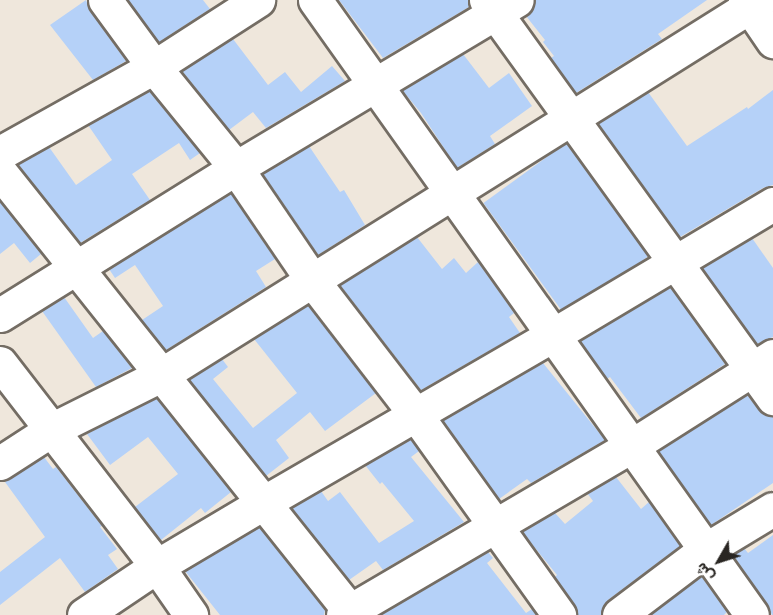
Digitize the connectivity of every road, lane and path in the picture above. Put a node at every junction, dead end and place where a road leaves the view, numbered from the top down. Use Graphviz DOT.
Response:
graph roads {
  1 [pos="105,0"];
  2 [pos="258,0"];
  3 [pos="315,0"];
  4 [pos="752,2"];
  5 [pos="500,5"];
  6 [pos="773,41"];
  7 [pos="154,67"];
  8 [pos="375,84"];
  9 [pos="573,118"];
  10 [pos="0,153"];
  11 [pos="236,168"];
  12 [pos="0,172"];
  13 [pos="452,192"];
  14 [pos="773,204"];
  15 [pos="674,263"];
  16 [pos="77,268"];
  17 [pos="312,280"];
  18 [pos="0,315"];
  19 [pos="555,334"];
  20 [pos="0,363"];
  21 [pos="763,363"];
  22 [pos="161,375"];
  23 [pos="773,398"];
  24 [pos="416,415"];
  25 [pos="51,430"];
  26 [pos="633,445"];
  27 [pos="0,463"];
  28 [pos="263,503"];
  29 [pos="773,509"];
  30 [pos="494,524"];
  31 [pos="705,550"];
  32 [pos="158,566"];
  33 [pos="348,614"];
  34 [pos="84,615"];
  35 [pos="191,615"];
  36 [pos="559,615"];
  37 [pos="619,615"];
  38 [pos="752,615"];
  1 -- 7 [label="street"];
  2 -- 7 [label="street"];
  3 -- 8 [label="street"];
  4 -- 6 [label="street"];
  4 -- 9 [label="street"];
  5 -- 8 [label="street"];
  5 -- 9 [label="street"];
  7 -- 10 [label="street"];
  7 -- 11 [label="street"];
  8 -- 11 [label="street"];
  8 -- 13 [label="street"];
  9 -- 13 [label="street"];
  9 -- 15 [label="street"];
  11 -- 16 [label="street"];
  11 -- 17 [label="street"];
  12 -- 16 [label="street"];
  13 -- 17 [label="street"];
  13 -- 19 [label="street"];
  14 -- 15 [label="street"];
  15 -- 19 [label="street"];
  15 -- 21 [label="street"];
  16 -- 18 [label="street"];
  16 -- 22 [label="street"];
  17 -- 22 [label="street"];
  17 -- 24 [label="street"];
  19 -- 24 [label="street"];
  19 -- 26 [label="street"];
  20 -- 25 [label="street"];
  21 -- 23 [label="street"];
  21 -- 26 [label="street"];
  22 -- 25 [label="street"];
  22 -- 28 [label="street"];
  24 -- 28 [label="street"];
  24 -- 30 [label="street"];
  25 -- 27 [label="street"];
  25 -- 32 [label="street"];
  26 -- 30 [label="street"];
  26 -- 31 [label="street"];
  28 -- 32 [label="street"];
  28 -- 33 [label="street"];
  29 -- 31 [label="street"];
  30 -- 33 [label="street"];
  30 -- 36 [label="street"];
  31 -- 37 [label="street"];
  31 -- 38 [label="street"];
  32 -- 34 [label="street"];
  32 -- 35 [label="street"];
}
